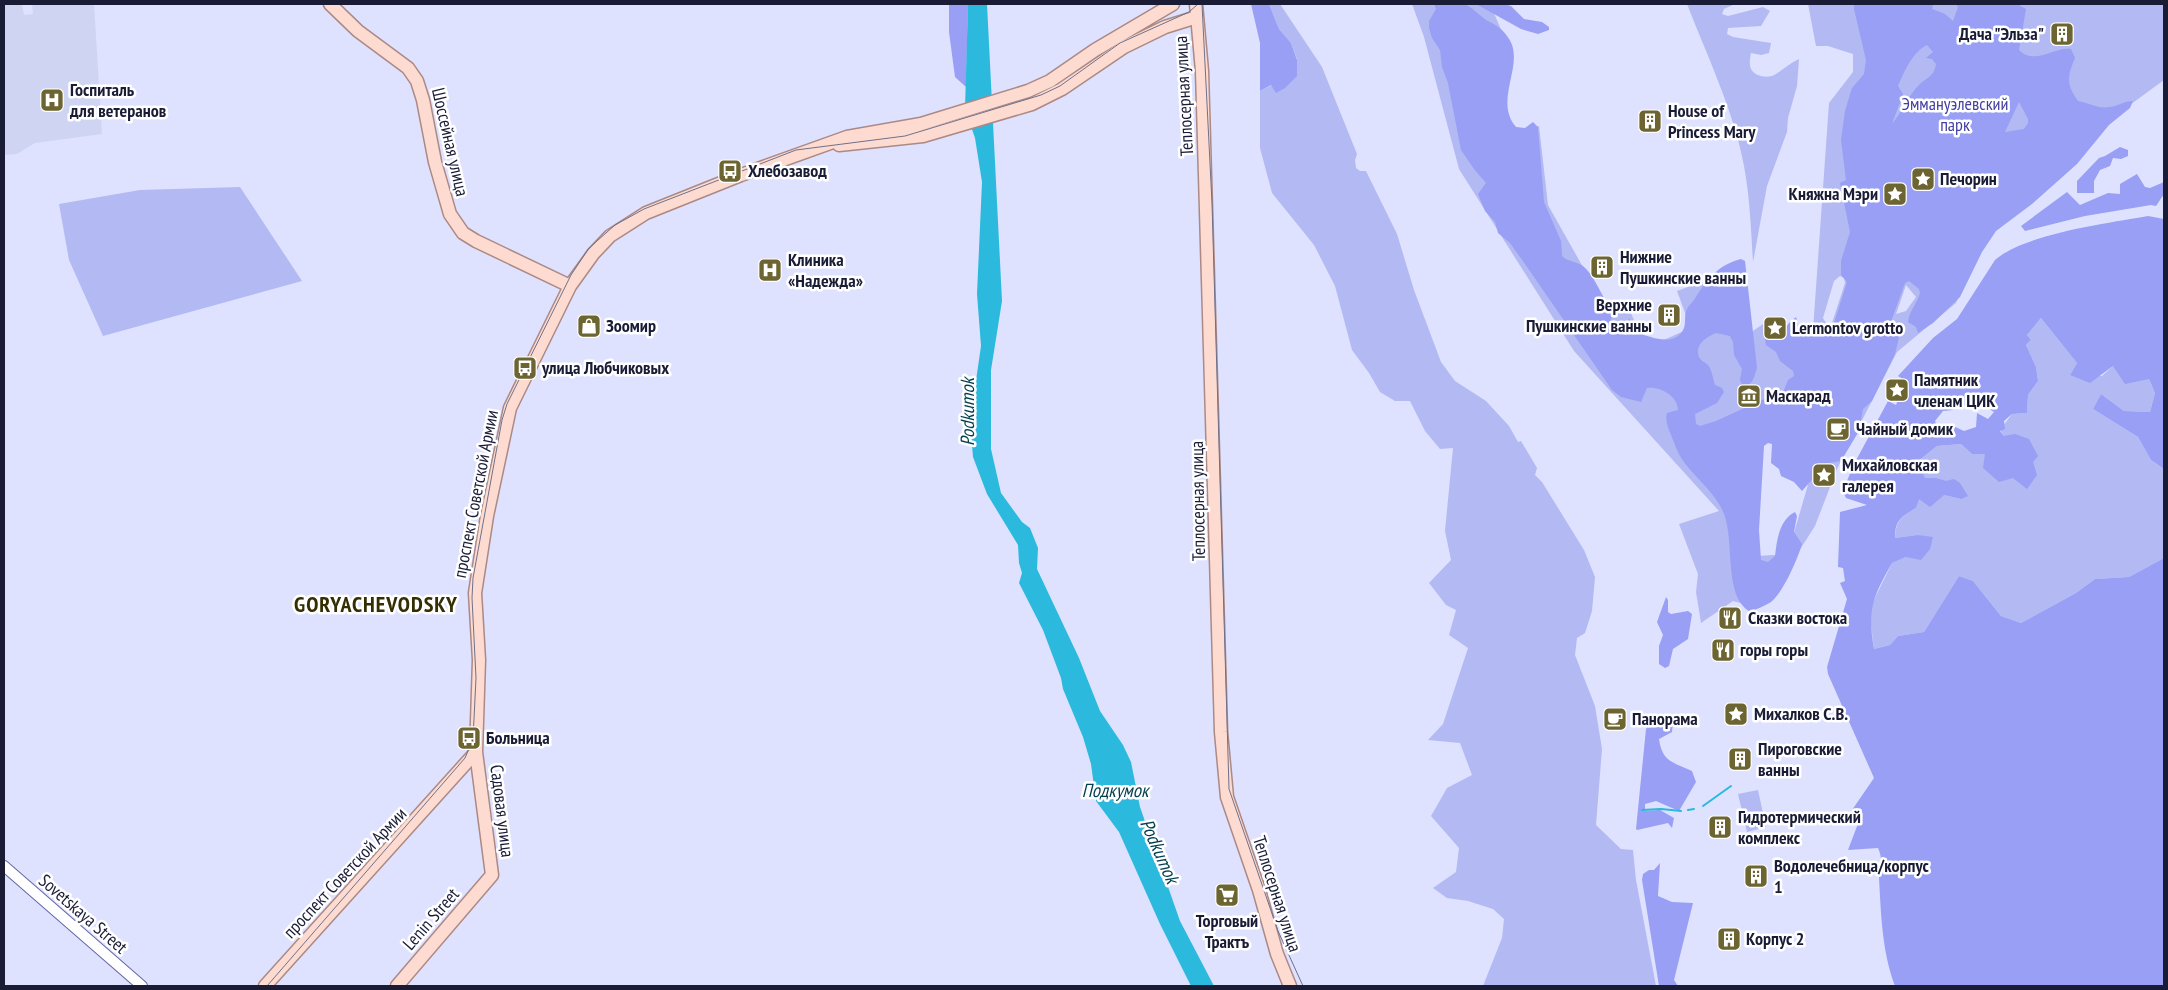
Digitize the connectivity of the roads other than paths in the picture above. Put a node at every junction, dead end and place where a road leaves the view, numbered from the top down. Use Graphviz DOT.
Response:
graph roads {
  1 [pos="330,4"];
  2 [pos="1173,4"];
  3 [pos="1196,10"];
  4 [pos="922,130"];
  5 [pos="570,286"];
  6 [pos="476,752"];
  7 [pos="4,866"];
  8 [pos="492,875"];
  9 [pos="142,986"];
  10 [pos="266,986"];
  11 [pos="397,986"];
  12 [pos="1290,986"];
  1 -- 5 [label="main road, Шоссейная улица"];
  2 -- 4 [label="main road, проспект Советской Армии"];
  3 -- 4 [label="main road, проспект Советской Армии"];
  3 -- 12 [label="main road, Теплосерная улица"];
  4 -- 5 [label="main road, проспект Советской Армии"];
  5 -- 6 [label="main road, проспект Советской Армии"];
  6 -- 8 [label="main road, Садовая улица"];
  6 -- 10 [label="main road, проспект Советской Армии"];
  7 -- 9 [label="street, Sovetskaya Street"];
  8 -- 11 [label="main road, Lenin Street"];
}
